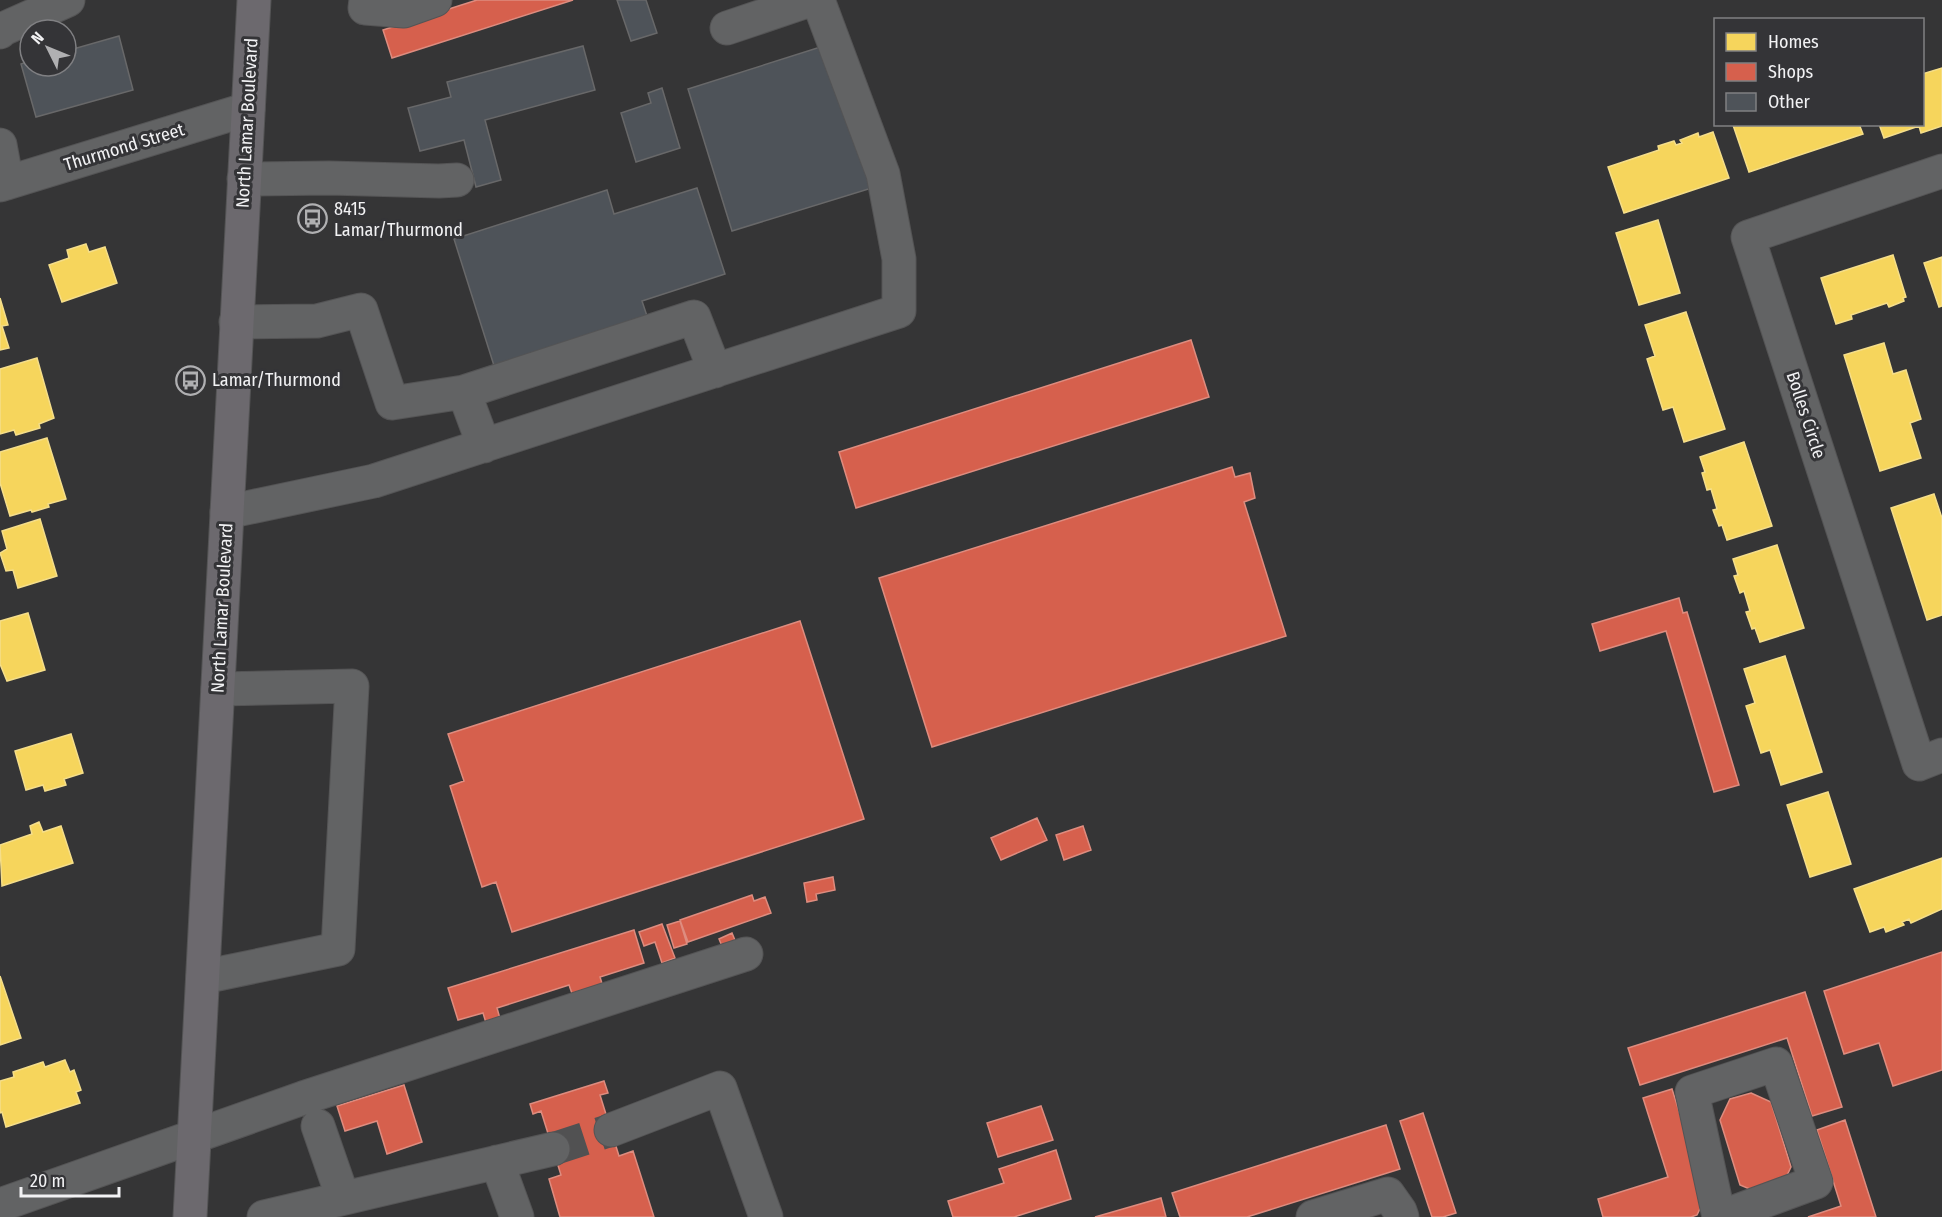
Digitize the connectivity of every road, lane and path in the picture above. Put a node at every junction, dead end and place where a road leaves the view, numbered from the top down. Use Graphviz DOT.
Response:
graph roads {
  1 [pos="68,0"];
  2 [pos="254,0"];
  3 [pos="366,0"];
  4 [pos="435,0"];
  5 [pos="810,0"];
  6 [pos="818,0"];
  7 [pos="728,28"];
  8 [pos="0,32"];
  9 [pos="248,109"];
  10 [pos="0,144"];
  11 [pos="1942,171"];
  12 [pos="244,179"];
  13 [pos="457,180"];
  14 [pos="3,184"];
  15 [pos="236,322"];
  16 [pos="715,371"];
  17 [pos="464,392"];
  18 [pos="484,446"];
  19 [pos="226,512"];
  20 [pos="218,689"];
  21 [pos="1942,755"];
  22 [pos="746,954"];
  23 [pos="203,977"];
  24 [pos="318,1126"];
  25 [pos="611,1130"];
  26 [pos="196,1135"];
  27 [pos="553,1149"];
  28 [pos="497,1162"];
  29 [pos="343,1198"];
  30 [pos="384,1203"];
  31 [pos="0,1205"];
  32 [pos="190,1217"];
  33 [pos="264,1217"];
  34 [pos="517,1217"];
  35 [pos="766,1217"];
  36 [pos="1313,1217"];
  37 [pos="1402,1217"];
  38 [pos="1720,1217"];
  1 -- 8 [label="street"];
  2 -- 9 [label="main road, North Lamar Boulevard"];
  3 -- 4 [label="street"];
  5 -- 7 [label="street"];
  6 -- 16 [label="street"];
  9 -- 12 [label="main road, North Lamar Boulevard"];
  9 -- 14 [label="street, Thurmond Street"];
  10 -- 14 [label="street"];
  11 -- 21 [label="street, Bolles Circle"];
  12 -- 13 [label="street"];
  12 -- 15 [label="main road, North Lamar Boulevard"];
  15 -- 17 [label="street"];
  15 -- 19 [label="main road, North Lamar Boulevard"];
  16 -- 17 [label="street"];
  16 -- 18 [label="street"];
  17 -- 18 [label="street"];
  18 -- 19 [label="street"];
  19 -- 20 [label="main road, North Lamar Boulevard"];
  20 -- 23 [label="main road, North Lamar Boulevard"];
  20 -- 23 [label="street"];
  22 -- 26 [label="street"];
  23 -- 26 [label="main road, North Lamar Boulevard"];
  24 -- 29 [label="street"];
  25 -- 35 [label="street"];
  26 -- 31 [label="street"];
  26 -- 32 [label="main road, North Lamar Boulevard"];
  27 -- 28 [label="street"];
  28 -- 30 [label="street"];
  28 -- 34 [label="street"];
  29 -- 30 [label="street"];
  29 -- 33 [label="street"];
  36 -- 37 [label="street"];
  38 -- 38 [label="street"];
}
